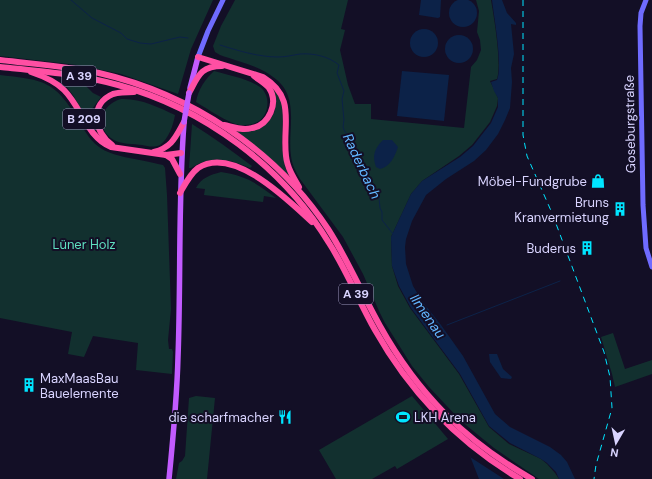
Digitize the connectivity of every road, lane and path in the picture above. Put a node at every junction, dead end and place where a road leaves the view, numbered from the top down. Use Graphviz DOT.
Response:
graph roads {
  1 [pos="223,0"];
  2 [pos="646,0"];
  3 [pos="198,57"];
  4 [pos="0,60"];
  5 [pos="227,66"];
  6 [pos="0,67"];
  7 [pos="16,68"];
  8 [pos="250,73"];
  9 [pos="140,92"];
  10 [pos="189,93"];
  11 [pos="184,122"];
  12 [pos="220,124"];
  13 [pos="119,148"];
  14 [pos="152,153"];
  15 [pos="182,153"];
  16 [pos="166,155"];
  17 [pos="180,174"];
  18 [pos="180,193"];
  19 [pos="304,197"];
  20 [pos="322,232"];
  21 [pos="652,267"];
  22 [pos="169,479"];
  23 [pos="520,479"];
  24 [pos="532,479"];
  1 -- 3 [label="street"];
  2 -- 21 [label="street, Goseburgstraße"];
  3 -- 5 [label="highway"];
  3 -- 10 [label="main road"];
  4 -- 12 [label="highway, A 39"];
  5 -- 8 [label="highway"];
  5 -- 10 [label="highway"];
  6 -- 7 [label="highway, A 39"];
  7 -- 9 [label="highway, A 39"];
  7 -- 13 [label="highway, B 209"];
  8 -- 12 [label="highway, A 39"];
  8 -- 19 [label="highway"];
  9 -- 13 [label="highway"];
  9 -- 20 [label="highway, A 39"];
  10 -- 11 [label="main road, bridge"];
  11 -- 14 [label="highway"];
  11 -- 15 [label="main road"];
  12 -- 19 [label="highway, A 39"];
  13 -- 14 [label="highway, B 209"];
  14 -- 16 [label="highway, B 209"];
  15 -- 16 [label="highway"];
  15 -- 17 [label="main road"];
  16 -- 17 [label="highway"];
  17 -- 18 [label="main road"];
  18 -- 20 [label="highway"];
  18 -- 22 [label="main road"];
  19 -- 24 [label="highway, A 39"];
  20 -- 23 [label="highway, A 39"];
}
